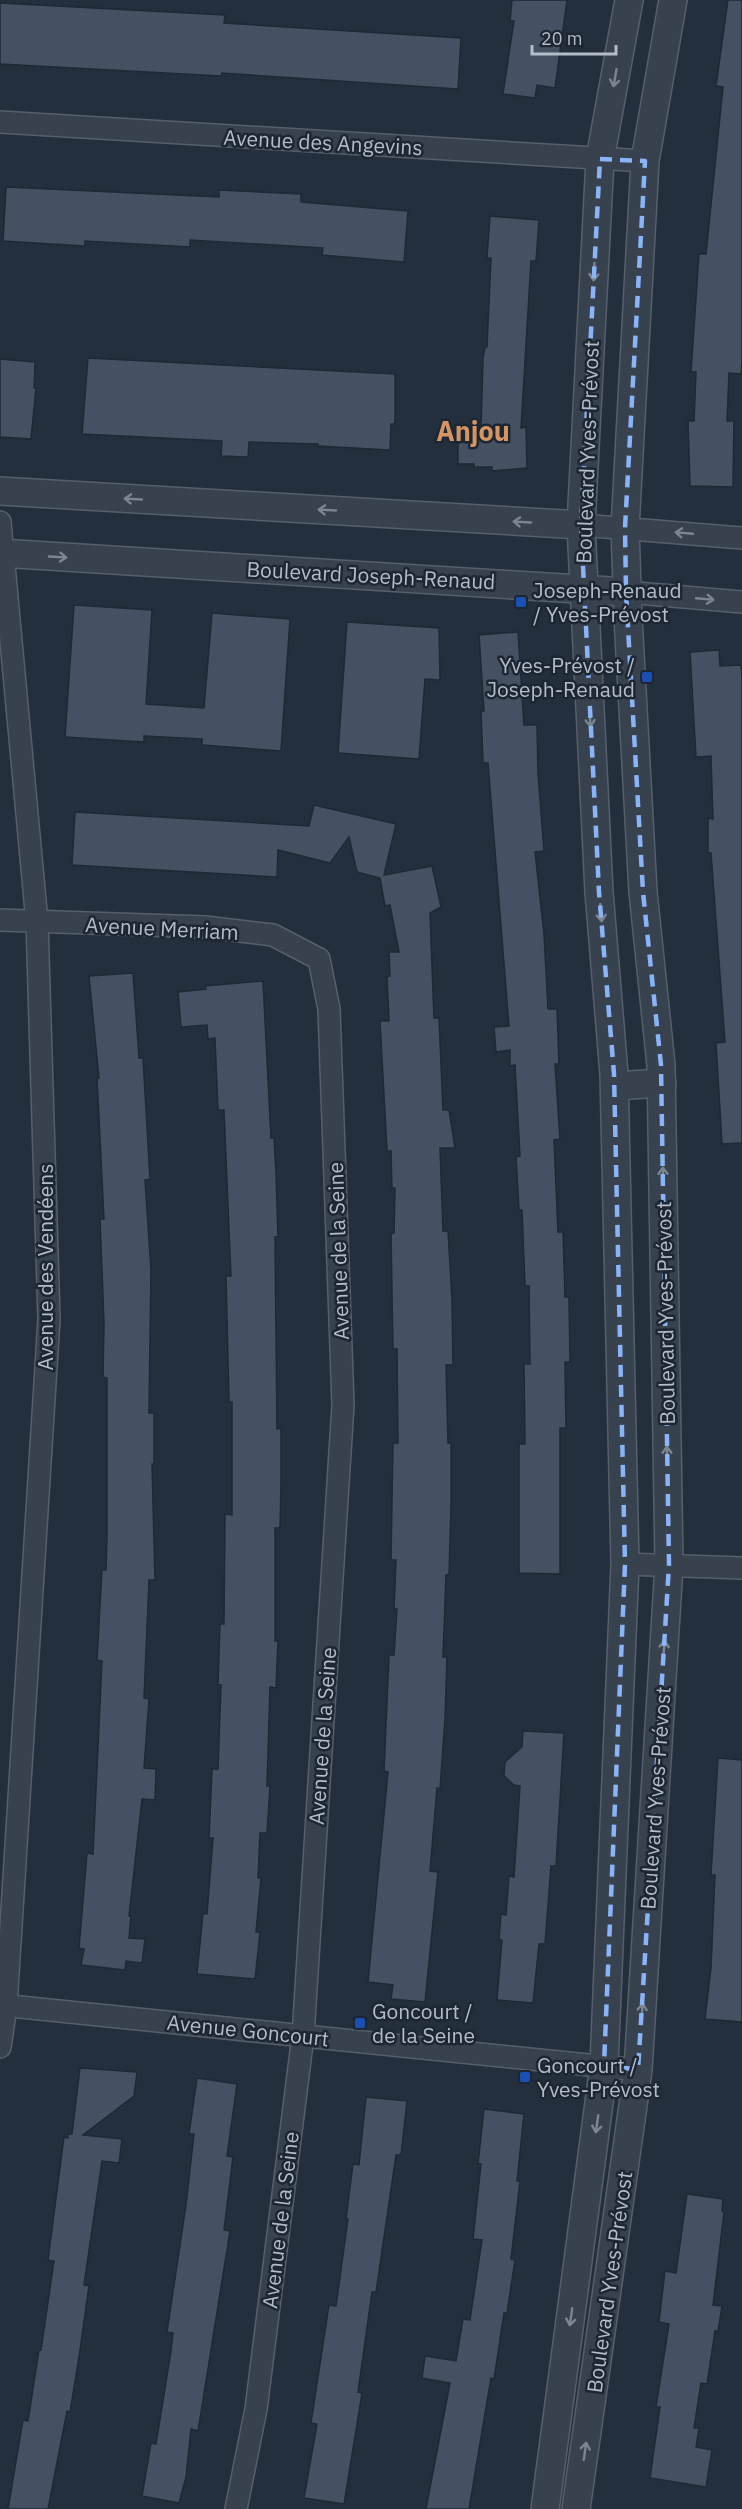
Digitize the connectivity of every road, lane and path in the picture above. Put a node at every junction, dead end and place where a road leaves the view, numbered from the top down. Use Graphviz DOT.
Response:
graph roads {
  1 [pos="629,0"];
  2 [pos="673,0"];
  3 [pos="0,122"];
  4 [pos="600,159"];
  5 [pos="645,161"];
  6 [pos="0,492"];
  7 [pos="0,522"];
  8 [pos="580,525"];
  9 [pos="625,528"];
  10 [pos="742,538"];
  11 [pos="1,553"];
  12 [pos="584,588"];
  13 [pos="626,592"];
  14 [pos="742,602"];
  15 [pos="0,920"];
  16 [pos="37,922"];
  17 [pos="318,959"];
  18 [pos="662,1083"];
  19 [pos="615,1086"];
  20 [pos="625,1564"];
  21 [pos="669,1565"];
  22 [pos="742,1568"];
  23 [pos="3,2006"];
  24 [pos="303,2036"];
  25 [pos="0,2047"];
  26 [pos="604,2066"];
  27 [pos="638,2070"];
  28 [pos="551,2508"];
  29 [pos="236,2509"];
  30 [pos="576,2509"];
  1 -- 4 [label="street, Boulevard Yves-Prévost, one-way"];
  2 -- 5 [label="street, Boulevard Yves-Prévost"];
  3 -- 4 [label="street, Avenue des Angevins"];
  4 -- 5 [label="street, Avenue des Angevins"];
  4 -- 8 [label="street, Boulevard Yves-Prévost, one-way"];
  5 -- 9 [label="street, Boulevard Yves-Prévost"];
  8 -- 6 [label="street, one-way"];
  7 -- 11 [label="street, Avenue des Vendéens"];
  8 -- 9 [label="street"];
  8 -- 12 [label="street, Boulevard Yves-Prévost"];
  10 -- 9 [label="street, one-way"];
  9 -- 13 [label="street, Boulevard Yves-Prévost"];
  11 -- 12 [label="street, Boulevard Joseph-Renaud, one-way"];
  11 -- 16 [label="street, Avenue des Vendéens"];
  12 -- 13 [label="street, Boulevard Joseph-Renaud"];
  12 -- 19 [label="street, Boulevard Yves-Prévost, one-way"];
  13 -- 14 [label="street, Boulevard Joseph-Renaud, one-way"];
  13 -- 18 [label="street, Boulevard Yves-Prévost"];
  15 -- 16 [label="street, Avenue Merriam"];
  16 -- 17 [label="street, Avenue Merriam"];
  16 -- 23 [label="street, Avenue des Vendéens"];
  17 -- 24 [label="street, Avenue de la Seine"];
  18 -- 19 [label="street"];
  21 -- 18 [label="street, Boulevard Yves-Prévost, one-way"];
  19 -- 20 [label="street, Boulevard Yves-Prévost"];
  20 -- 21 [label="street"];
  20 -- 26 [label="street, Boulevard Yves-Prévost"];
  21 -- 22 [label="street"];
  27 -- 21 [label="street, Boulevard Yves-Prévost, one-way"];
  23 -- 24 [label="street, Avenue Goncourt"];
  23 -- 25 [label="street, Avenue des Vendéens"];
  24 -- 26 [label="street, Avenue Goncourt"];
  24 -- 29 [label="street, Avenue de la Seine"];
  26 -- 27 [label="street, Avenue Goncourt"];
  26 -- 28 [label="street, Boulevard Yves-Prévost, one-way"];
  30 -- 27 [label="street, Boulevard Yves-Prévost, one-way"];
}
